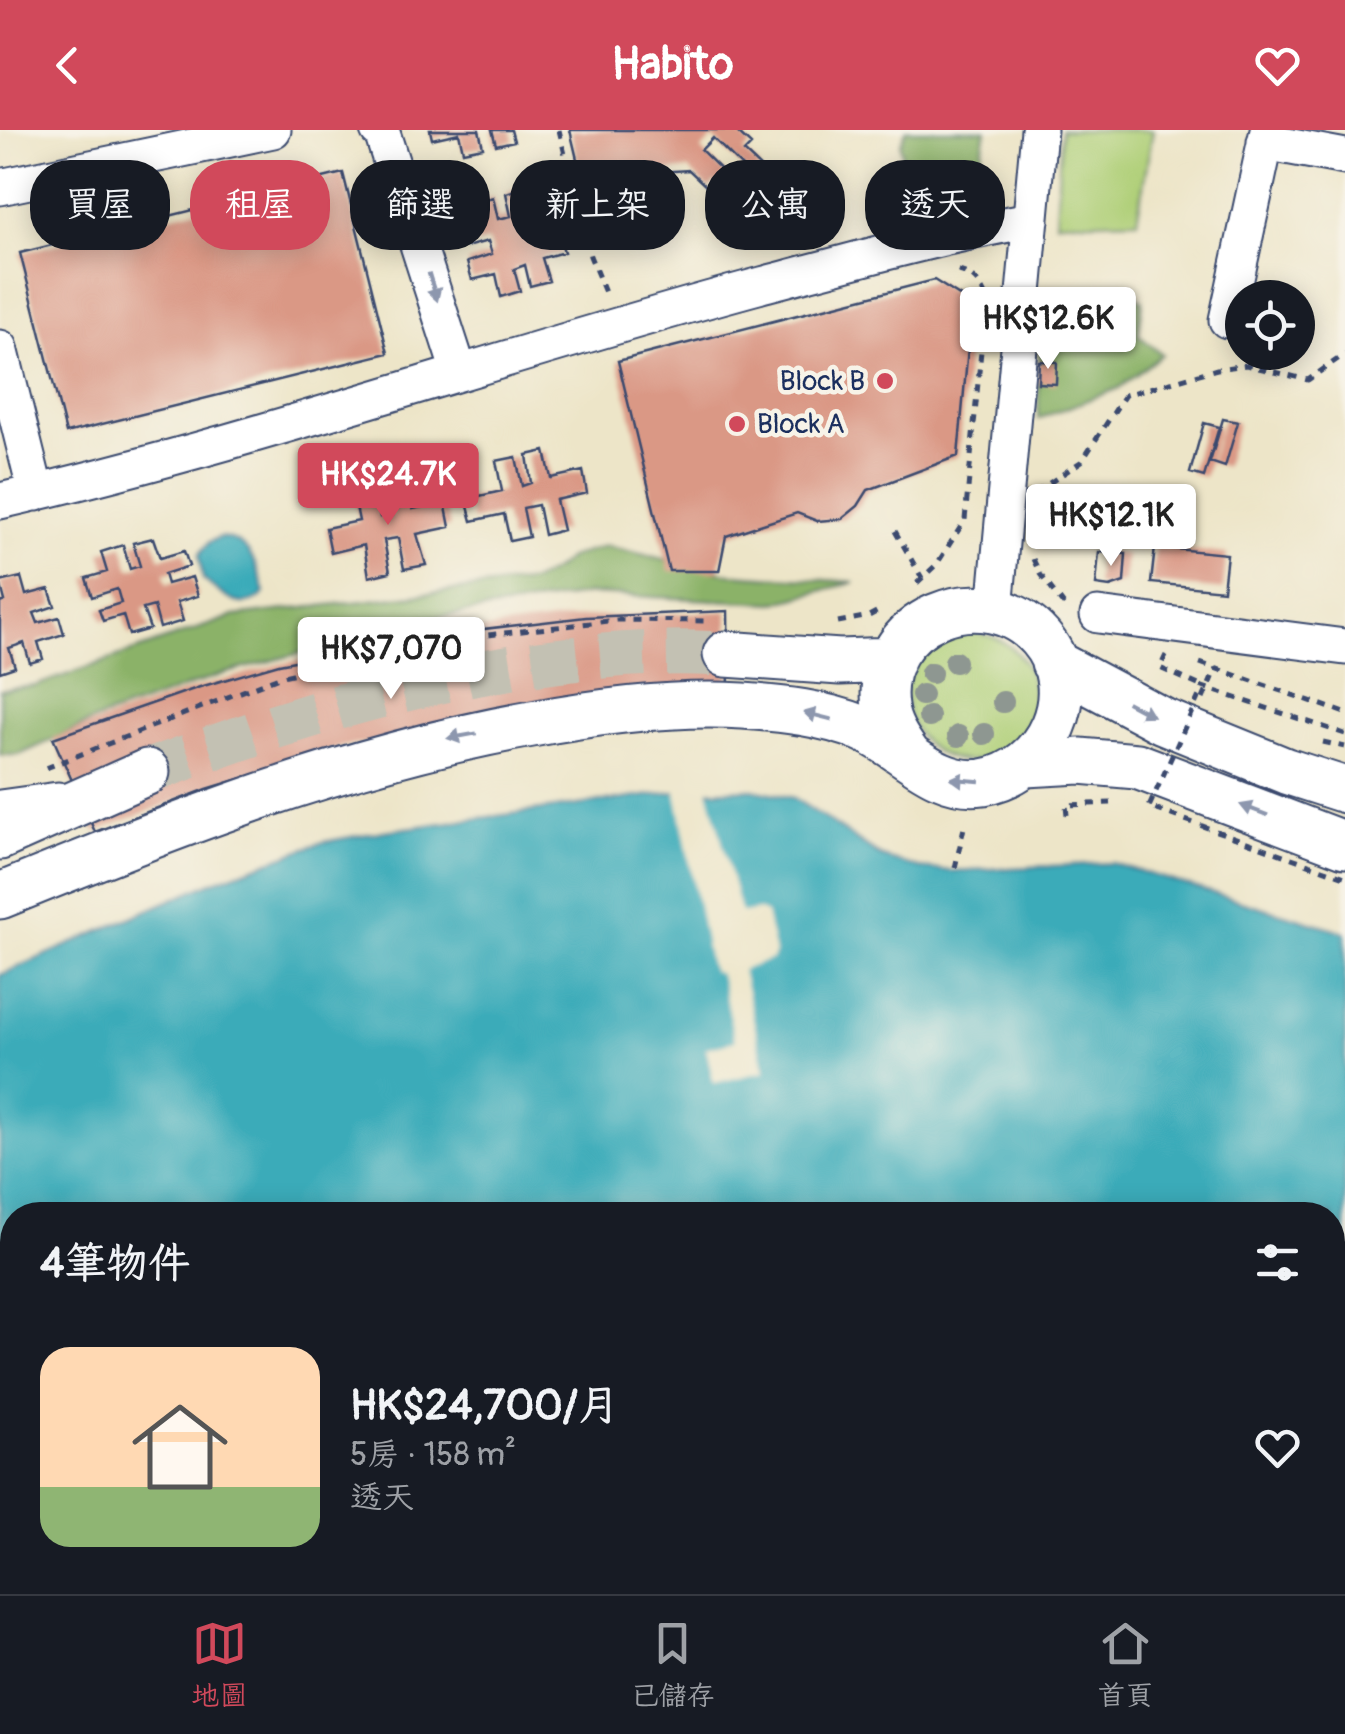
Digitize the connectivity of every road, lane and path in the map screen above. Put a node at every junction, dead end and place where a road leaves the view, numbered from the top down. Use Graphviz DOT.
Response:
graph roads {
  1 [pos="273,130"];
  2 [pos="378,130"];
  3 [pos="559,130"];
  4 [pos="1039,130"];
  5 [pos="1267,136"];
  6 [pos="1345,157"];
  7 [pos="0,187"];
  8 [pos="1030,220"];
  9 [pos="948,269"];
  10 [pos="610,314"];
  11 [pos="1224,337"];
  12 [pos="0,348"];
  13 [pos="1345,354"];
  14 [pos="1217,369"];
  15 [pos="459,372"];
  16 [pos="1030,486"];
  17 [pos="36,492"];
  18 [pos="0,501"];
  19 [pos="895,531"];
  20 [pos="1030,551"];
  21 [pos="922,578"];
  22 [pos="912,588"];
  23 [pos="886,606"];
  24 [pos="995,609"];
  25 [pos="1105,621"];
  26 [pos="822,626"];
  27 [pos="722,638"];
  28 [pos="1345,648"];
  29 [pos="1169,649"];
  30 [pos="892,660"];
  31 [pos="1194,660"];
  32 [pos="1054,662"];
  33 [pos="1216,669"];
  34 [pos="1203,687"];
  35 [pos="1188,696"];
  36 [pos="1345,713"];
  37 [pos="1345,734"];
  38 [pos="907,754"];
  39 [pos="1026,764"];
  40 [pos="38,772"];
  41 [pos="147,772"];
  42 [pos="1345,790"];
  43 [pos="106,792"];
  44 [pos="1115,803"];
  45 [pos="1132,805"];
  46 [pos="1149,807"];
  47 [pos="0,808"];
  48 [pos="1067,815"];
  49 [pos="965,822"];
  50 [pos="0,836"];
  51 [pos="126,844"];
  52 [pos="1345,845"];
  53 [pos="955,868"];
  54 [pos="1345,877"];
  55 [pos="0,880"];
  56 [pos="0,896"];
  1 -- 7 [label="street"];
  2 -- 15 [label="street, one-way"];
  3 -- 10 [label="path"];
  4 -- 8 [label="street"];
  5 -- 6 [label="street"];
  5 -- 11 [label="street"];
  8 -- 10 [label="street"];
  8 -- 24 [label="street"];
  9 -- 21 [label="path"];
  10 -- 15 [label="street"];
  11 -- 14 [label="path"];
  12 -- 17 [label="street"];
  13 -- 14 [label="path"];
  14 -- 16 [label="path"];
  15 -- 17 [label="street"];
  17 -- 18 [label="street"];
  19 -- 21 [label="path"];
  20 -- 25 [label="path"];
  21 -- 22 [label="path"];
  23 -- 26 [label="path"];
  24 -- 30 [label="main road"];
  24 -- 32 [label="main road"];
  25 -- 28 [label="street"];
  27 -- 30 [label="main road"];
  27 -- 40 [label="path"];
  29 -- 34 [label="path"];
  30 -- 38 [label="main road"];
  31 -- 33 [label="path"];
  32 -- 39 [label="main road"];
  32 -- 42 [label="main road, one-way"];
  33 -- 35 [label="path"];
  33 -- 36 [label="path"];
  34 -- 37 [label="path, bridge"];
  34 -- 46 [label="path, bridge"];
  39 -- 38 [label="main road, one-way"];
  38 -- 51 [label="main road, one-way"];
  52 -- 39 [label="main road, one-way"];
  41 -- 43 [label="main road"];
  43 -- 47 [label="street"];
  43 -- 50 [label="main road"];
  44 -- 48 [label="path"];
  45 -- 46 [label="path"];
  46 -- 54 [label="path, bridge"];
  49 -- 53 [label="path"];
  51 -- 55 [label="street"];
  51 -- 56 [label="main road"];
}
